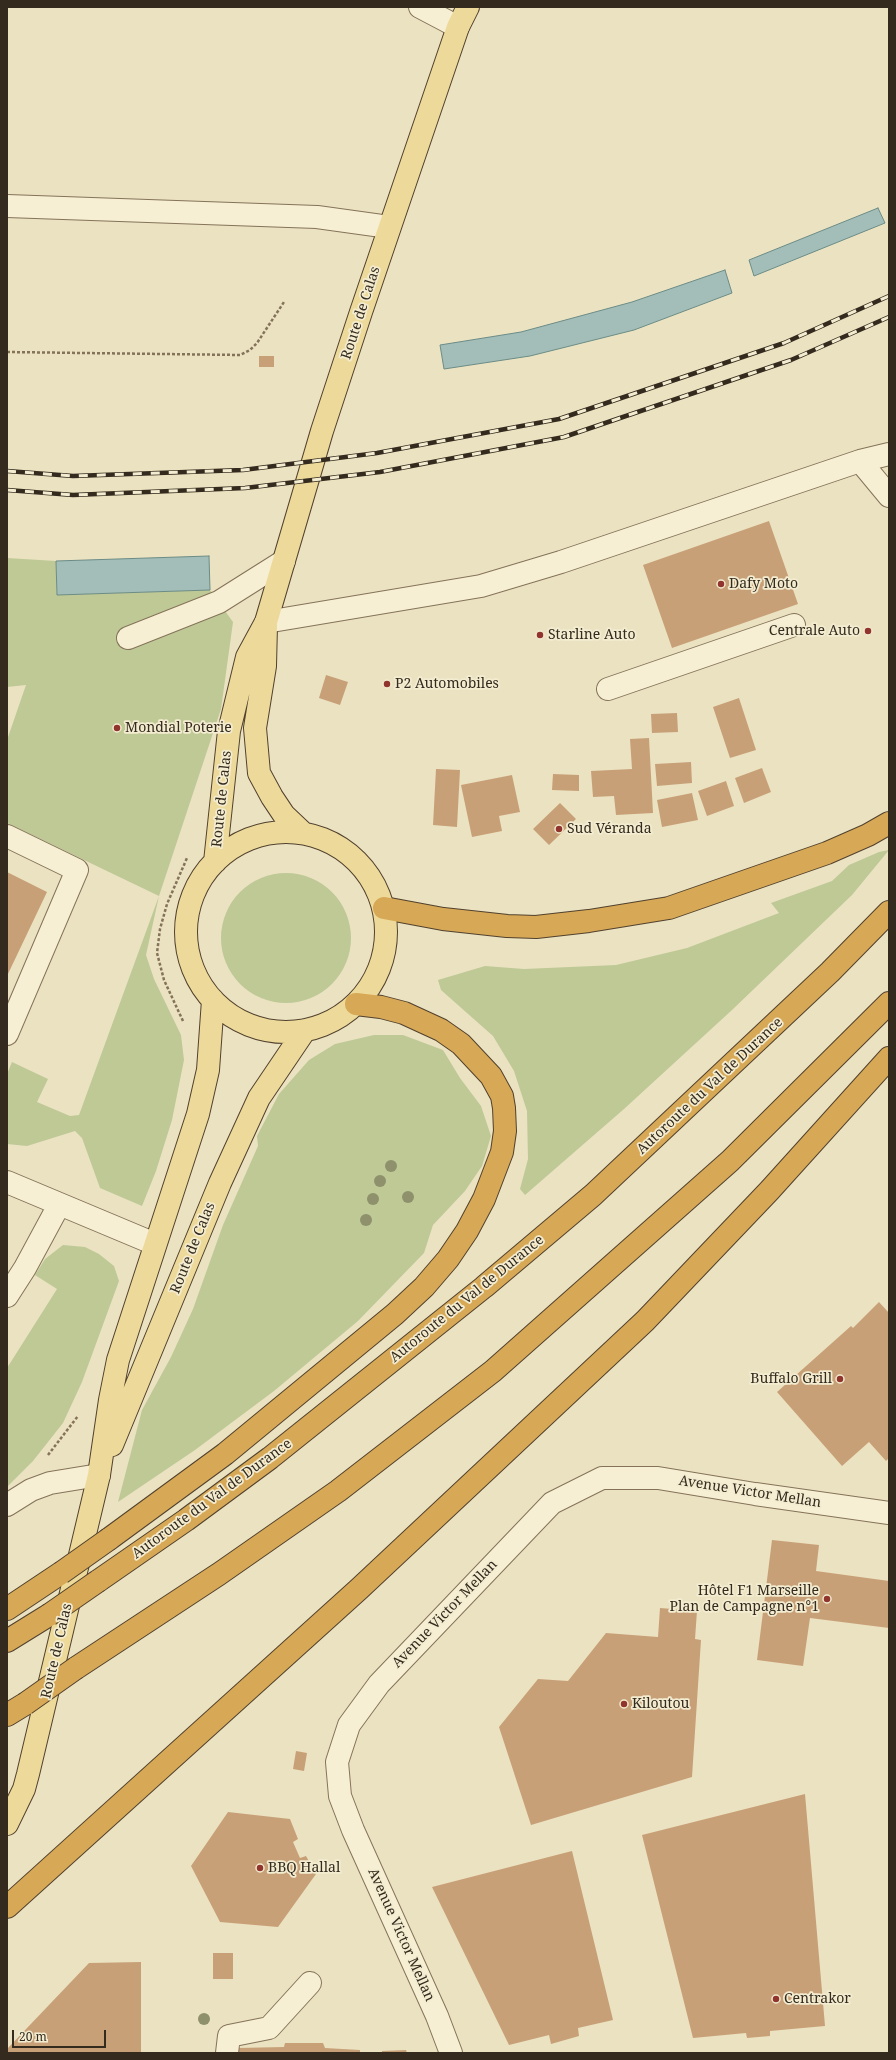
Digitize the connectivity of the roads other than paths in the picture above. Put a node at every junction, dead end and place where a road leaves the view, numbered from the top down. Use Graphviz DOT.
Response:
graph roads {
  1 [pos="420,7"];
  2 [pos="468,7"];
  3 [pos="458,27"];
  4 [pos="7,206"];
  5 [pos="389,227"];
  6 [pos="889,454"];
  7 [pos="860,461"];
  8 [pos="889,496"];
  9 [pos="284,561"];
  10 [pos="266,622"];
  11 [pos="794,626"];
  12 [pos="128,638"];
  13 [pos="608,689"];
  14 [pos="889,823"];
  15 [pos="303,833"];
  16 [pos="7,836"];
  17 [pos="215,862"];
  18 [pos="384,908"];
  19 [pos="889,912"];
  20 [pos="213,1000"];
  21 [pos="356,1004"];
  22 [pos="889,1004"];
  23 [pos="305,1030"];
  24 [pos="7,1034"];
  25 [pos="889,1058"];
  26 [pos="7,1182"];
  27 [pos="59,1204"];
  28 [pos="156,1244"];
  29 [pos="7,1296"];
  30 [pos="99,1475"];
  31 [pos="7,1505"];
  32 [pos="889,1513"];
  33 [pos="7,1609"];
  34 [pos="7,1641"];
  35 [pos="16,1709"];
  36 [pos="7,1824"];
  37 [pos="9,1907"];
  38 [pos="310,1983"];
  39 [pos="227,2053"];
  40 [pos="451,2053"];
  1 -- 3 [label="street"];
  2 -- 3 [label="main road, Route de Calas"];
  3 -- 5 [label="main road, Route de Calas"];
  4 -- 5 [label="street"];
  5 -- 9 [label="main road, Route de Calas"];
  6 -- 7 [label="street"];
  7 -- 8 [label="street"];
  7 -- 10 [label="street"];
  9 -- 10 [label="main road, Route de Calas"];
  9 -- 12 [label="street"];
  10 -- 15 [label="main road, Route de Calas"];
  10 -- 17 [label="main road, Route de Calas"];
  11 -- 13 [label="street"];
  14 -- 18 [label="highway"];
  15 -- 17 [label="main road"];
  15 -- 18 [label="main road"];
  16 -- 24 [label="street"];
  17 -- 20 [label="main road"];
  18 -- 21 [label="main road"];
  19 -- 34 [label="highway, Autoroute du Val de Durance, bridge"];
  20 -- 23 [label="main road"];
  20 -- 28 [label="main road, Route de Calas"];
  21 -- 23 [label="main road"];
  21 -- 33 [label="highway, bridge"];
  22 -- 35 [label="highway, bridge"];
  23 -- 30 [label="main road, Route de Calas"];
  25 -- 37 [label="highway"];
  26 -- 27 [label="street"];
  27 -- 28 [label="street"];
  27 -- 29 [label="street"];
  28 -- 30 [label="main road, Route de Calas"];
  30 -- 31 [label="street"];
  30 -- 36 [label="main road, Route de Calas"];
  32 -- 40 [label="street, Avenue Victor Mellan"];
  38 -- 39 [label="street"];
}
